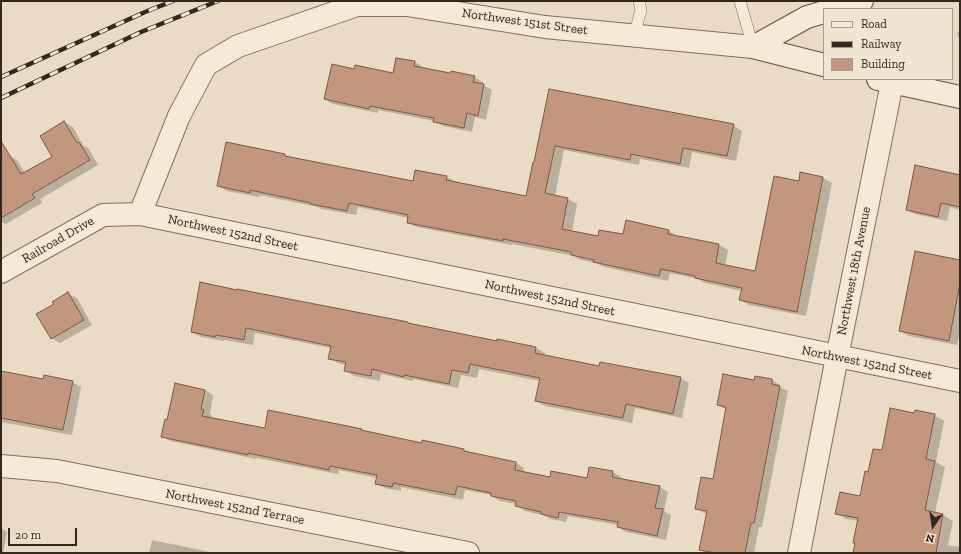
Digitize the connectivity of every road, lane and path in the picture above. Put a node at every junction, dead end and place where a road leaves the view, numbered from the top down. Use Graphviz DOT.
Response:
graph roads {
  1 [pos="639,1"];
  2 [pos="740,1"];
  3 [pos="862,1"];
  4 [pos="838,8"];
  5 [pos="823,12"];
  6 [pos="634,36"];
  7 [pos="753,47"];
  8 [pos="823,65"];
  9 [pos="885,81"];
  10 [pos="960,97"];
  11 [pos="140,214"];
  12 [pos="1,272"];
  13 [pos="837,357"];
  14 [pos="960,382"];
  15 [pos="1,466"];
  16 [pos="468,553"];
  17 [pos="799,553"];
  1 -- 6 [label="lane"];
  2 -- 7 [label="lane"];
  3 -- 4 [label="street"];
  5 -- 7 [label="street"];
  6 -- 7 [label="street, Northwest 151st Street"];
  6 -- 11 [label="street, Northwest 151st Street"];
  7 -- 8 [label="street, Northwest 151st Street"];
  9 -- 10 [label="street"];
  9 -- 13 [label="street, Northwest 18th Avenue"];
  11 -- 12 [label="street, Railroad Drive"];
  11 -- 13 [label="street, Northwest 152nd Street"];
  13 -- 14 [label="street, Northwest 152nd Street"];
  13 -- 17 [label="street, Northwest 18th Avenue"];
  15 -- 16 [label="street, Northwest 152nd Terrace"];
}
